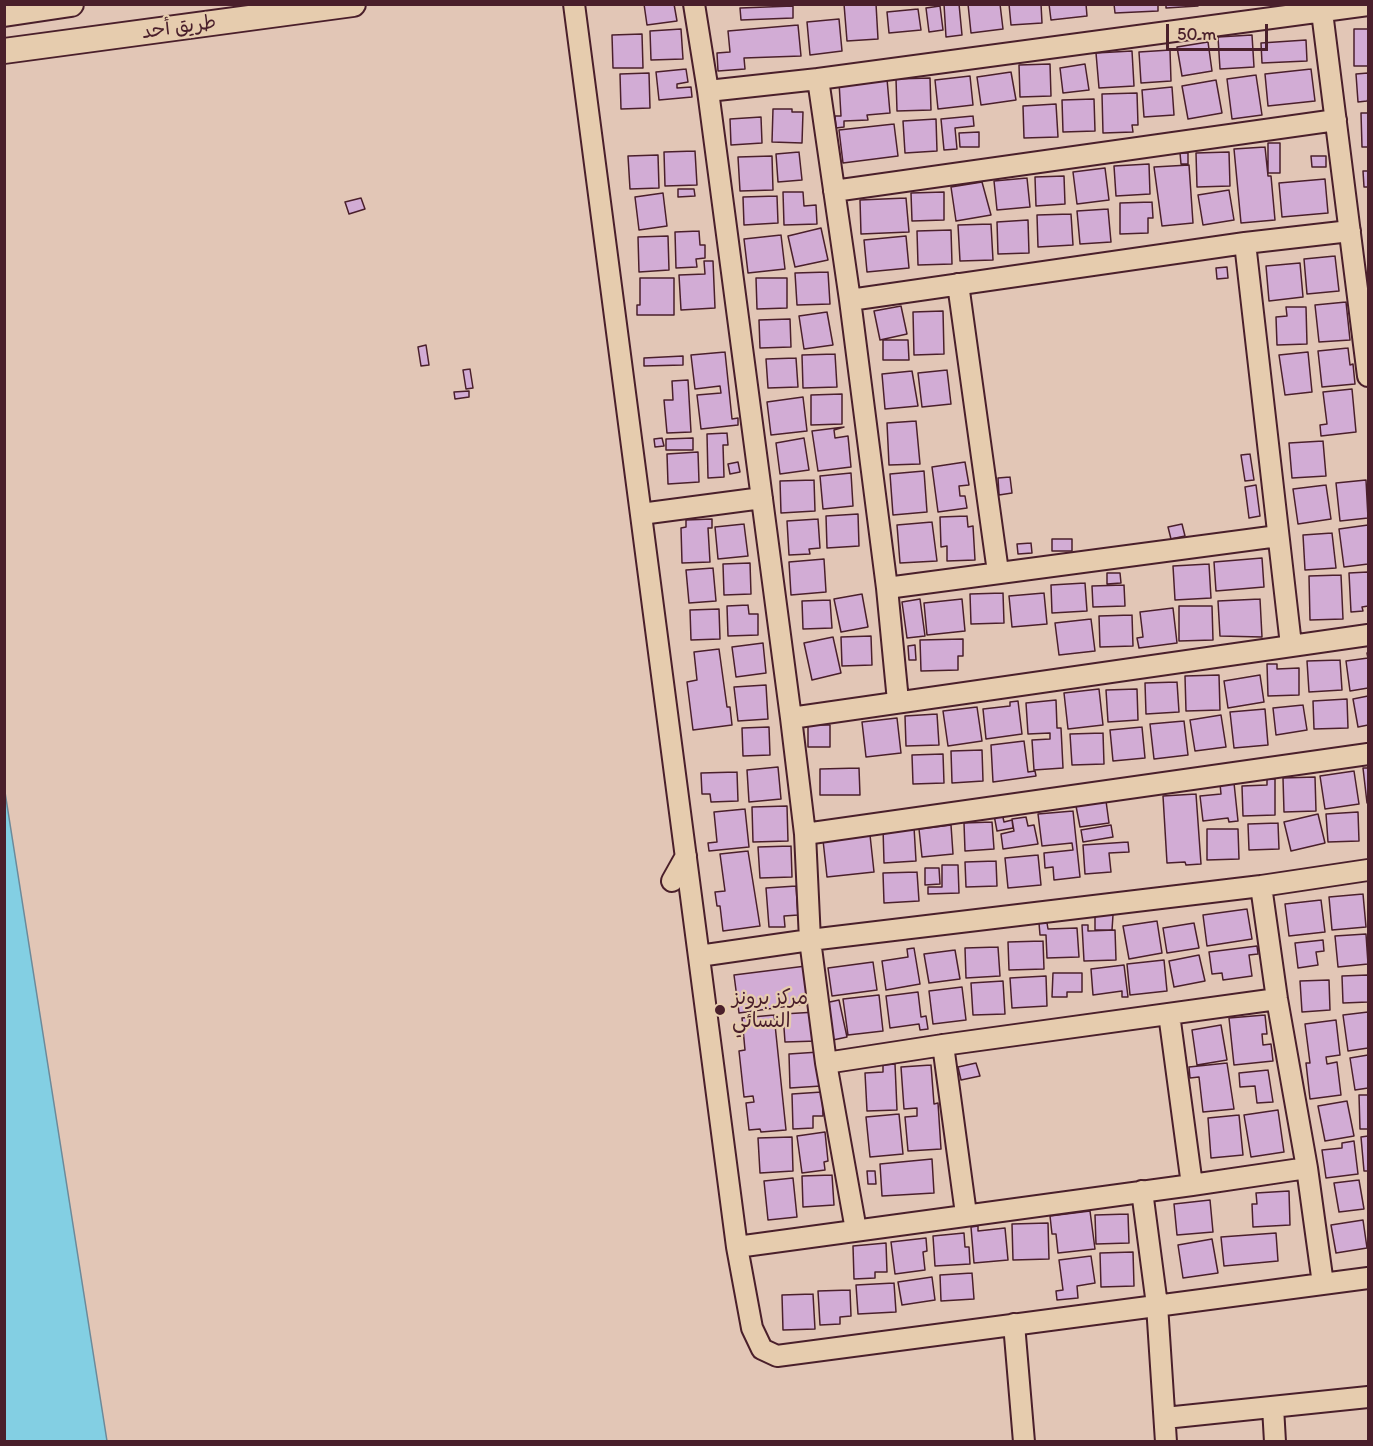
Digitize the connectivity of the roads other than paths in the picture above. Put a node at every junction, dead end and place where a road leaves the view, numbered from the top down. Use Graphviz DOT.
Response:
graph roads {
  1 [pos="353,4"];
  2 [pos="574,4"];
  3 [pos="694,4"];
  4 [pos="67,5"];
  5 [pos="1368,5"];
  6 [pos="20,10"];
  7 [pos="1322,12"];
  8 [pos="4,51"];
  9 [pos="818,79"];
  10 [pos="708,91"];
  11 [pos="1336,120"];
  12 [pos="834,191"];
  13 [pos="1350,231"];
  14 [pos="1245,243"];
  15 [pos="958,284"];
  16 [pos="850,300"];
  17 [pos="1368,376"];
  18 [pos="762,498"];
  19 [pos="641,514"];
  20 [pos="1278,536"];
  21 [pos="998,572"];
  22 [pos="887,588"];
  23 [pos="652,600"];
  24 [pos="639,625"];
  25 [pos="1368,635"];
  26 [pos="1291,645"];
  27 [pos="898,701"];
  28 [pos="791,718"];
  29 [pos="1368,754"];
  30 [pos="805,834"];
  31 [pos="686,856"];
  32 [pos="1368,870"];
  33 [pos="672,882"];
  34 [pos="1261,886"];
  35 [pos="810,940"];
  36 [pos="699,956"];
  37 [pos="1276,999"];
  38 [pos="1169,1014"];
  39 [pos="943,1045"];
  40 [pos="826,1063"];
  41 [pos="1307,1168"];
  42 [pos="1192,1185"];
  43 [pos="1142,1191"];
  44 [pos="966,1214"];
  45 [pos="856,1230"];
  46 [pos="737,1247"];
  47 [pos="1368,1278"];
  48 [pos="1323,1284"];
  49 [pos="1157,1305"];
  50 [pos="1014,1324"];
  51 [pos="1368,1396"];
  52 [pos="1273,1407"];
  53 [pos="1165,1418"];
  54 [pos="1024,1442"];
  55 [pos="1166,1442"];
  56 [pos="1275,1442"];
  1 -- 8 [label="main road, طريق أحد"];
  2 -- 19 [label="street"];
  3 -- 10 [label="street"];
  4 -- 6 [label="main road"];
  5 -- 7 [label="street"];
  7 -- 9 [label="street"];
  7 -- 11 [label="street"];
  9 -- 10 [label="street"];
  9 -- 12 [label="street"];
  10 -- 18 [label="street"];
  11 -- 12 [label="street"];
  11 -- 13 [label="street"];
  12 -- 16 [label="street"];
  13 -- 14 [label="street"];
  13 -- 17 [label="street"];
  14 -- 15 [label="street"];
  14 -- 20 [label="street"];
  15 -- 16 [label="street"];
  15 -- 21 [label="street"];
  16 -- 22 [label="street"];
  18 -- 19 [label="street"];
  18 -- 28 [label="street"];
  19 -- 23 [label="street"];
  20 -- 21 [label="street"];
  20 -- 26 [label="street"];
  21 -- 22 [label="street"];
  22 -- 27 [label="street"];
  23 -- 24 [label="street"];
  23 -- 31 [label="street"];
  25 -- 26 [label="street"];
  26 -- 27 [label="street"];
  27 -- 28 [label="street"];
  28 -- 30 [label="street"];
  29 -- 30 [label="street"];
  30 -- 35 [label="street"];
  31 -- 33 [label="street"];
  31 -- 36 [label="street"];
  32 -- 34 [label="street"];
  34 -- 35 [label="street"];
  34 -- 37 [label="street"];
  35 -- 36 [label="street"];
  35 -- 40 [label="street"];
  36 -- 46 [label="street"];
  37 -- 38 [label="street"];
  37 -- 41 [label="street"];
  38 -- 39 [label="street"];
  38 -- 42 [label="street"];
  39 -- 40 [label="street"];
  39 -- 44 [label="street"];
  40 -- 45 [label="street"];
  41 -- 42 [label="street"];
  41 -- 48 [label="street"];
  42 -- 43 [label="street"];
  43 -- 44 [label="street"];
  43 -- 49 [label="street"];
  44 -- 45 [label="street"];
  45 -- 46 [label="street"];
  46 -- 50 [label="street"];
  47 -- 48 [label="street"];
  48 -- 49 [label="street"];
  49 -- 50 [label="street"];
  49 -- 53 [label="street"];
  50 -- 54 [label="street"];
  51 -- 52 [label="street"];
  52 -- 53 [label="street"];
  52 -- 56 [label="street"];
  53 -- 55 [label="street"];
}
